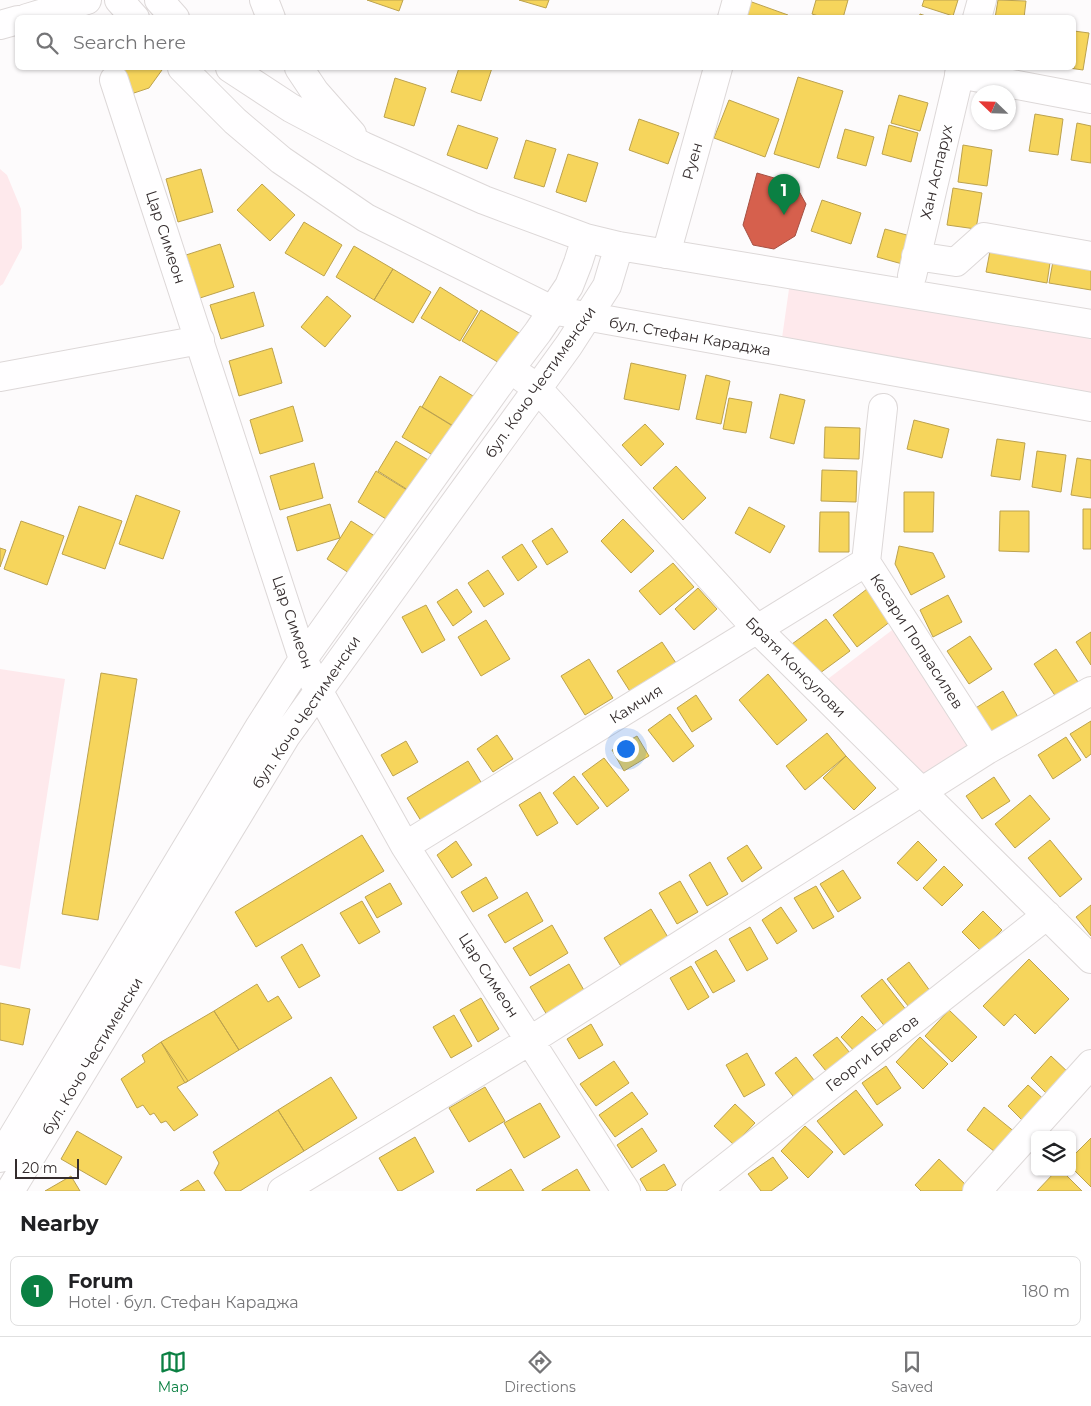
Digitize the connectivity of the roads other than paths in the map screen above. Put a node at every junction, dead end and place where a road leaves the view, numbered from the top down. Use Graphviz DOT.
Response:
graph roads {
  1 [pos="87,0"];
  2 [pos="119,0"];
  3 [pos="158,0"];
  4 [pos="264,0"];
  5 [pos="736,0"];
  6 [pos="982,0"];
  7 [pos="37,15"];
  8 [pos="132,15"];
  9 [pos="172,15"];
  10 [pos="270,15"];
  11 [pos="733,15"];
  12 [pos="978,15"];
  13 [pos="15,21"];
  14 [pos="0,25"];
  15 [pos="184,70"];
  16 [pos="233,70"];
  17 [pos="300,70"];
  18 [pos="717,70"];
  19 [pos="960,71"];
  20 [pos="114,80"];
  21 [pos="1091,99"];
  22 [pos="363,146"];
  23 [pos="586,238"];
  24 [pos="619,246"];
  25 [pos="666,254"];
  26 [pos="1091,256"];
  27 [pos="552,310"];
  28 [pos="586,317"];
  29 [pos="1091,324"];
  30 [pos="200,340"];
  31 [pos="510,369"];
  32 [pos="0,377"];
  33 [pos="538,388"];
  34 [pos="1091,407"];
  35 [pos="883,408"];
  36 [pos="866,562"];
  37 [pos="757,629"];
  38 [pos="303,659"];
  39 [pos="318,690"];
  40 [pos="1091,691"];
  41 [pos="987,750"];
  42 [pos="921,793"];
  43 [pos="406,846"];
  44 [pos="1047,915"];
  45 [pos="1091,959"];
  46 [pos="531,1040"];
  47 [pos="1091,1064"];
  48 [pos="0,1158"];
  49 [pos="10,1187"];
  50 [pos="282,1191"];
  51 [pos="626,1191"];
  52 [pos="696,1191"];
  53 [pos="977,1191"];
  1 -- 7 [label="street"];
  2 -- 8 [label="street"];
  3 -- 9 [label="street"];
  4 -- 10 [label="street"];
  5 -- 11 [label="street"];
  6 -- 12 [label="street"];
  13 -- 14 [label="street"];
  15 -- 27 [label="street, бул. Стефан Караджа"];
  16 -- 22 [label="street"];
  17 -- 22 [label="street"];
  18 -- 25 [label="street, Руен"];
  19 -- 21 [label="street"];
  19 -- 26 [label="street, Хан Аспарух"];
  20 -- 30 [label="street, Цар Симеон"];
  22 -- 23 [label="street"];
  23 -- 24 [label="street"];
  23 -- 27 [label="street, бул. Кочо Честименски"];
  24 -- 25 [label="street"];
  24 -- 28 [label="street, бул. Кочо Честименски"];
  25 -- 29 [label="street"];
  27 -- 28 [label="street, бул. Стефан Караджа"];
  27 -- 31 [label="street, бул. Кочо Честименски"];
  28 -- 33 [label="street, бул. Кочо Честименски"];
  28 -- 34 [label="street, бул. Стефан Караджа"];
  30 -- 32 [label="street"];
  30 -- 38 [label="street, Цар Симеон"];
  31 -- 33 [label="street, Братя Консулови"];
  31 -- 38 [label="street, бул. Кочо Честименски"];
  33 -- 37 [label="street, Братя Консулови"];
  33 -- 39 [label="street, бул. Кочо Честименски"];
  35 -- 36 [label="street, Кесари Попвасилев"];
  36 -- 37 [label="street, Камчия"];
  36 -- 41 [label="street, Кесари Попвасилев"];
  37 -- 42 [label="street, Братя Консулови"];
  37 -- 43 [label="street, Камчия"];
  38 -- 39 [label="street, Цар Симеон"];
  38 -- 48 [label="street, бул. Кочо Честименски"];
  39 -- 43 [label="street, Цар Симеон"];
  39 -- 49 [label="street, бул. Кочо Честименски"];
  40 -- 41 [label="street"];
  41 -- 42 [label="street"];
  42 -- 44 [label="street, Братя Консулови"];
  42 -- 46 [label="street"];
  43 -- 46 [label="street, Цар Симеон"];
  44 -- 45 [label="street, Братя Консулови"];
  44 -- 52 [label="street, Георги Брегов"];
  46 -- 50 [label="street"];
  46 -- 51 [label="street, Цар Симеон"];
  47 -- 53 [label="street"];
}
